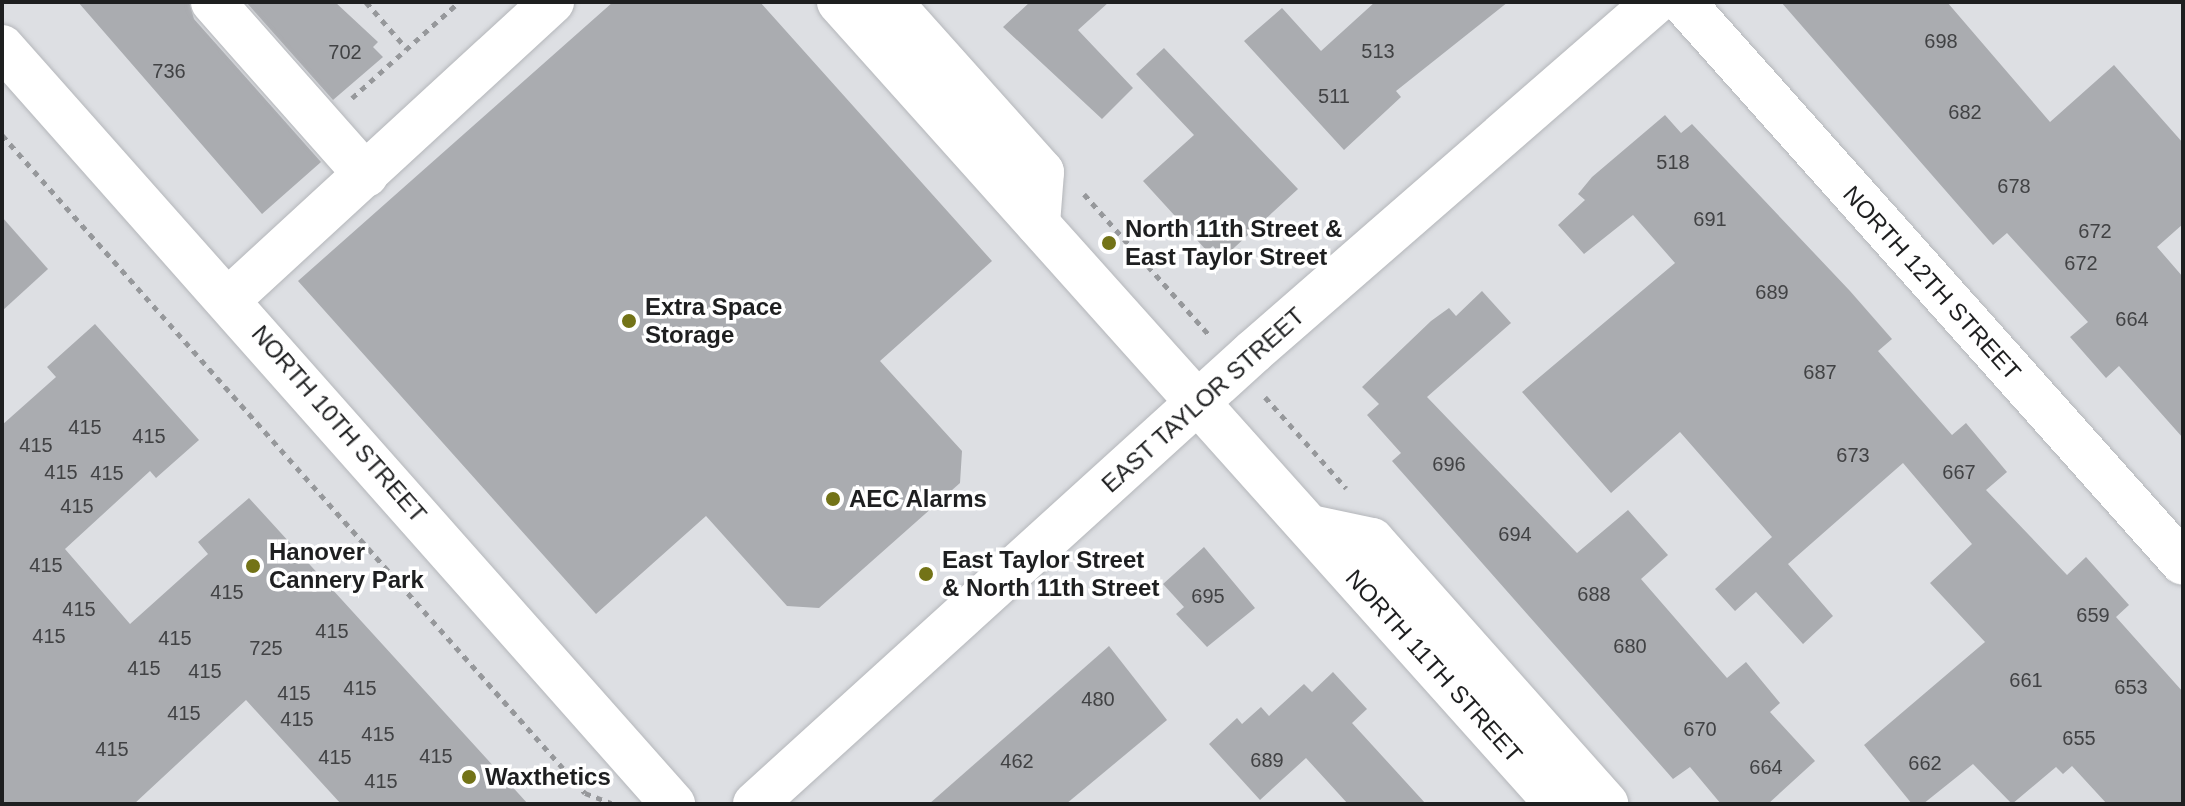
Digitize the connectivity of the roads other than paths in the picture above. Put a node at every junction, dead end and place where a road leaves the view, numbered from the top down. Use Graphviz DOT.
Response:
graph roads {
  1 [pos="213,2"];
  2 [pos="552,2"];
  3 [pos="839,2"];
  4 [pos="890,2"];
  5 [pos="1655,2"];
  6 [pos="1683,2"];
  7 [pos="5,56"];
  8 [pos="366,175"];
  9 [pos="1038,224"];
  10 [pos="229,299"];
  11 [pos="1199,404"];
  12 [pos="1311,527"];
  13 [pos="2183,563"];
  14 [pos="673,804"];
  15 [pos="755,804"];
  16 [pos="1557,804"];
  17 [pos="1606,804"];
  1 -- 8 [label="main road"];
  2 -- 8 [label="main road"];
  3 -- 9 [label="main road, NORTH 11TH STREET"];
  4 -- 9 [label="main road"];
  5 -- 11 [label="main road, EAST TAYLOR STREET"];
  6 -- 13 [label="main road, NORTH 12TH STREET"];
  7 -- 10 [label="main road, NORTH 10TH STREET"];
  8 -- 10 [label="main road"];
  9 -- 11 [label="main road, NORTH 11TH STREET"];
  10 -- 14 [label="main road, NORTH 10TH STREET"];
  11 -- 12 [label="main road, NORTH 11TH STREET"];
  11 -- 15 [label="main road, EAST TAYLOR STREET"];
  12 -- 16 [label="main road, NORTH 11TH STREET"];
  12 -- 17 [label="main road, NORTH 11TH STREET"];
}
